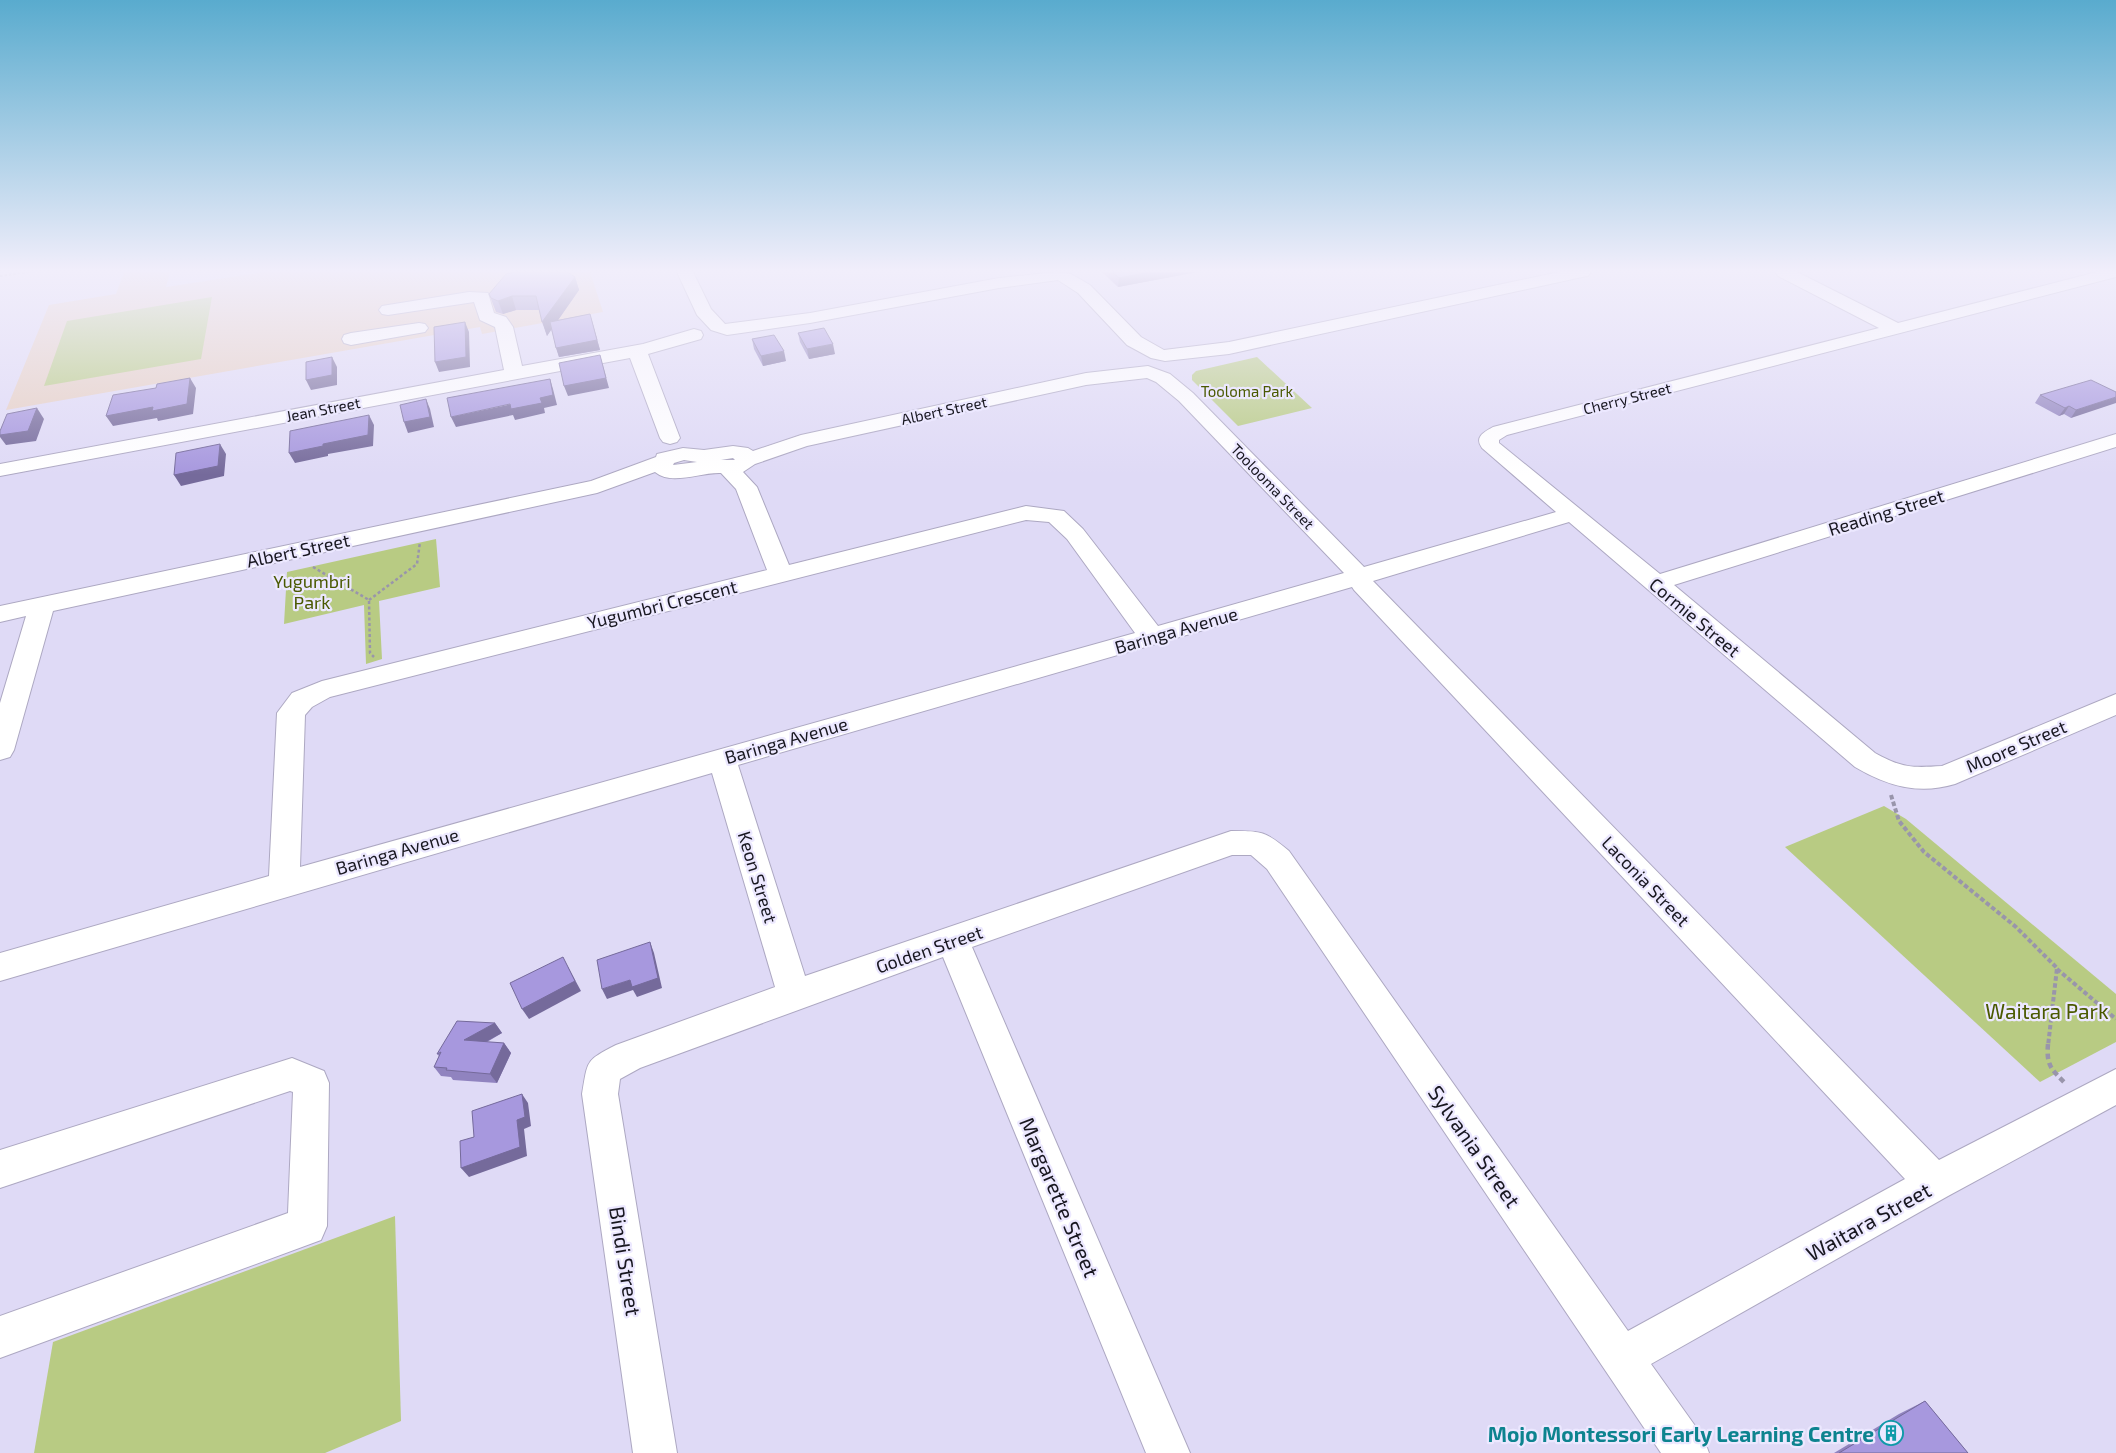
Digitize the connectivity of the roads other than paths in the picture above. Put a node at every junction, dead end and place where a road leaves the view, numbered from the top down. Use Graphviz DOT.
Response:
graph roads {
  1 [pos="507,340"];
  2 [pos="694,340"];
  3 [pos="1132,340"];
  4 [pos="1267,340"];
  5 [pos="1858,340"];
  6 [pos="642,350"];
  7 [pos="1153,361"];
  8 [pos="514,374"];
  9 [pos="1489,438"];
  10 [pos="2116,440"];
  11 [pos="671,453"];
  12 [pos="740,466"];
  13 [pos="0,470"];
  14 [pos="1573,514"];
  15 [pos="781,575"];
  16 [pos="1358,578"];
  17 [pos="1656,583"];
  18 [pos="42,605"];
  19 [pos="0,614"];
  20 [pos="1152,637"];
  21 [pos="2116,704"];
  22 [pos="0,750"];
  23 [pos="722,758"];
  24 [pos="1914,779"];
  25 [pos="1258,843"];
  26 [pos="284,883"];
  27 [pos="953,941"];
  28 [pos="0,967"];
  29 [pos="794,995"];
  30 [pos="604,1069"];
  31 [pos="2100,1095"];
  32 [pos="0,1170"];
  33 [pos="1935,1183"];
  34 [pos="0,1337"];
  35 [pos="1621,1358"];
  36 [pos="656,1453"];
  37 [pos="1168,1453"];
  38 [pos="1687,1453"];
  1 -- 8 [label="street"];
  2 -- 6 [label="street, Jean Street"];
  3 -- 7 [label="street, Toolooma Street"];
  4 -- 7 [label="street, Albert Street"];
  5 -- 9 [label="street, Cherry Street"];
  6 -- 8 [label="street, Jean Street"];
  6 -- 11 [label="street"];
  7 -- 12 [label="street, Albert Street"];
  7 -- 16 [label="street, Toolooma Street"];
  8 -- 13 [label="street, Jean Street"];
  9 -- 14 [label="street, Cormie Street"];
  10 -- 17 [label="street, Reading Street"];
  11 -- 12 [label="street, Albert Street"];
  11 -- 18 [label="street, Albert Street"];
  12 -- 15 [label="street"];
  14 -- 16 [label="street, Baringa Avenue"];
  14 -- 17 [label="street, Cormie Street"];
  15 -- 20 [label="street, Yugumbri Crescent"];
  15 -- 26 [label="street, Yugumbri Crescent"];
  16 -- 20 [label="street, Baringa Avenue"];
  16 -- 33 [label="street, Laconia Street"];
  17 -- 24 [label="street, Cormie Street"];
  18 -- 19 [label="street, Albert Street"];
  18 -- 22 [label="street"];
  20 -- 23 [label="street, Baringa Avenue"];
  21 -- 24 [label="street, Moore Street"];
  23 -- 26 [label="street, Baringa Avenue"];
  23 -- 29 [label="street, Keon Street"];
  25 -- 27 [label="street, Golden Street"];
  25 -- 35 [label="street, Sylvania Street"];
  26 -- 28 [label="street, Baringa Avenue"];
  27 -- 29 [label="street, Golden Street"];
  27 -- 37 [label="street, Margarette Street"];
  29 -- 30 [label="street, Golden Street"];
  30 -- 36 [label="street, Bindi Street"];
  31 -- 33 [label="street, Waitara Street"];
  32 -- 34 [label="street"];
  33 -- 35 [label="street, Waitara Street"];
  35 -- 38 [label="street, Sylvania Street"];
}
